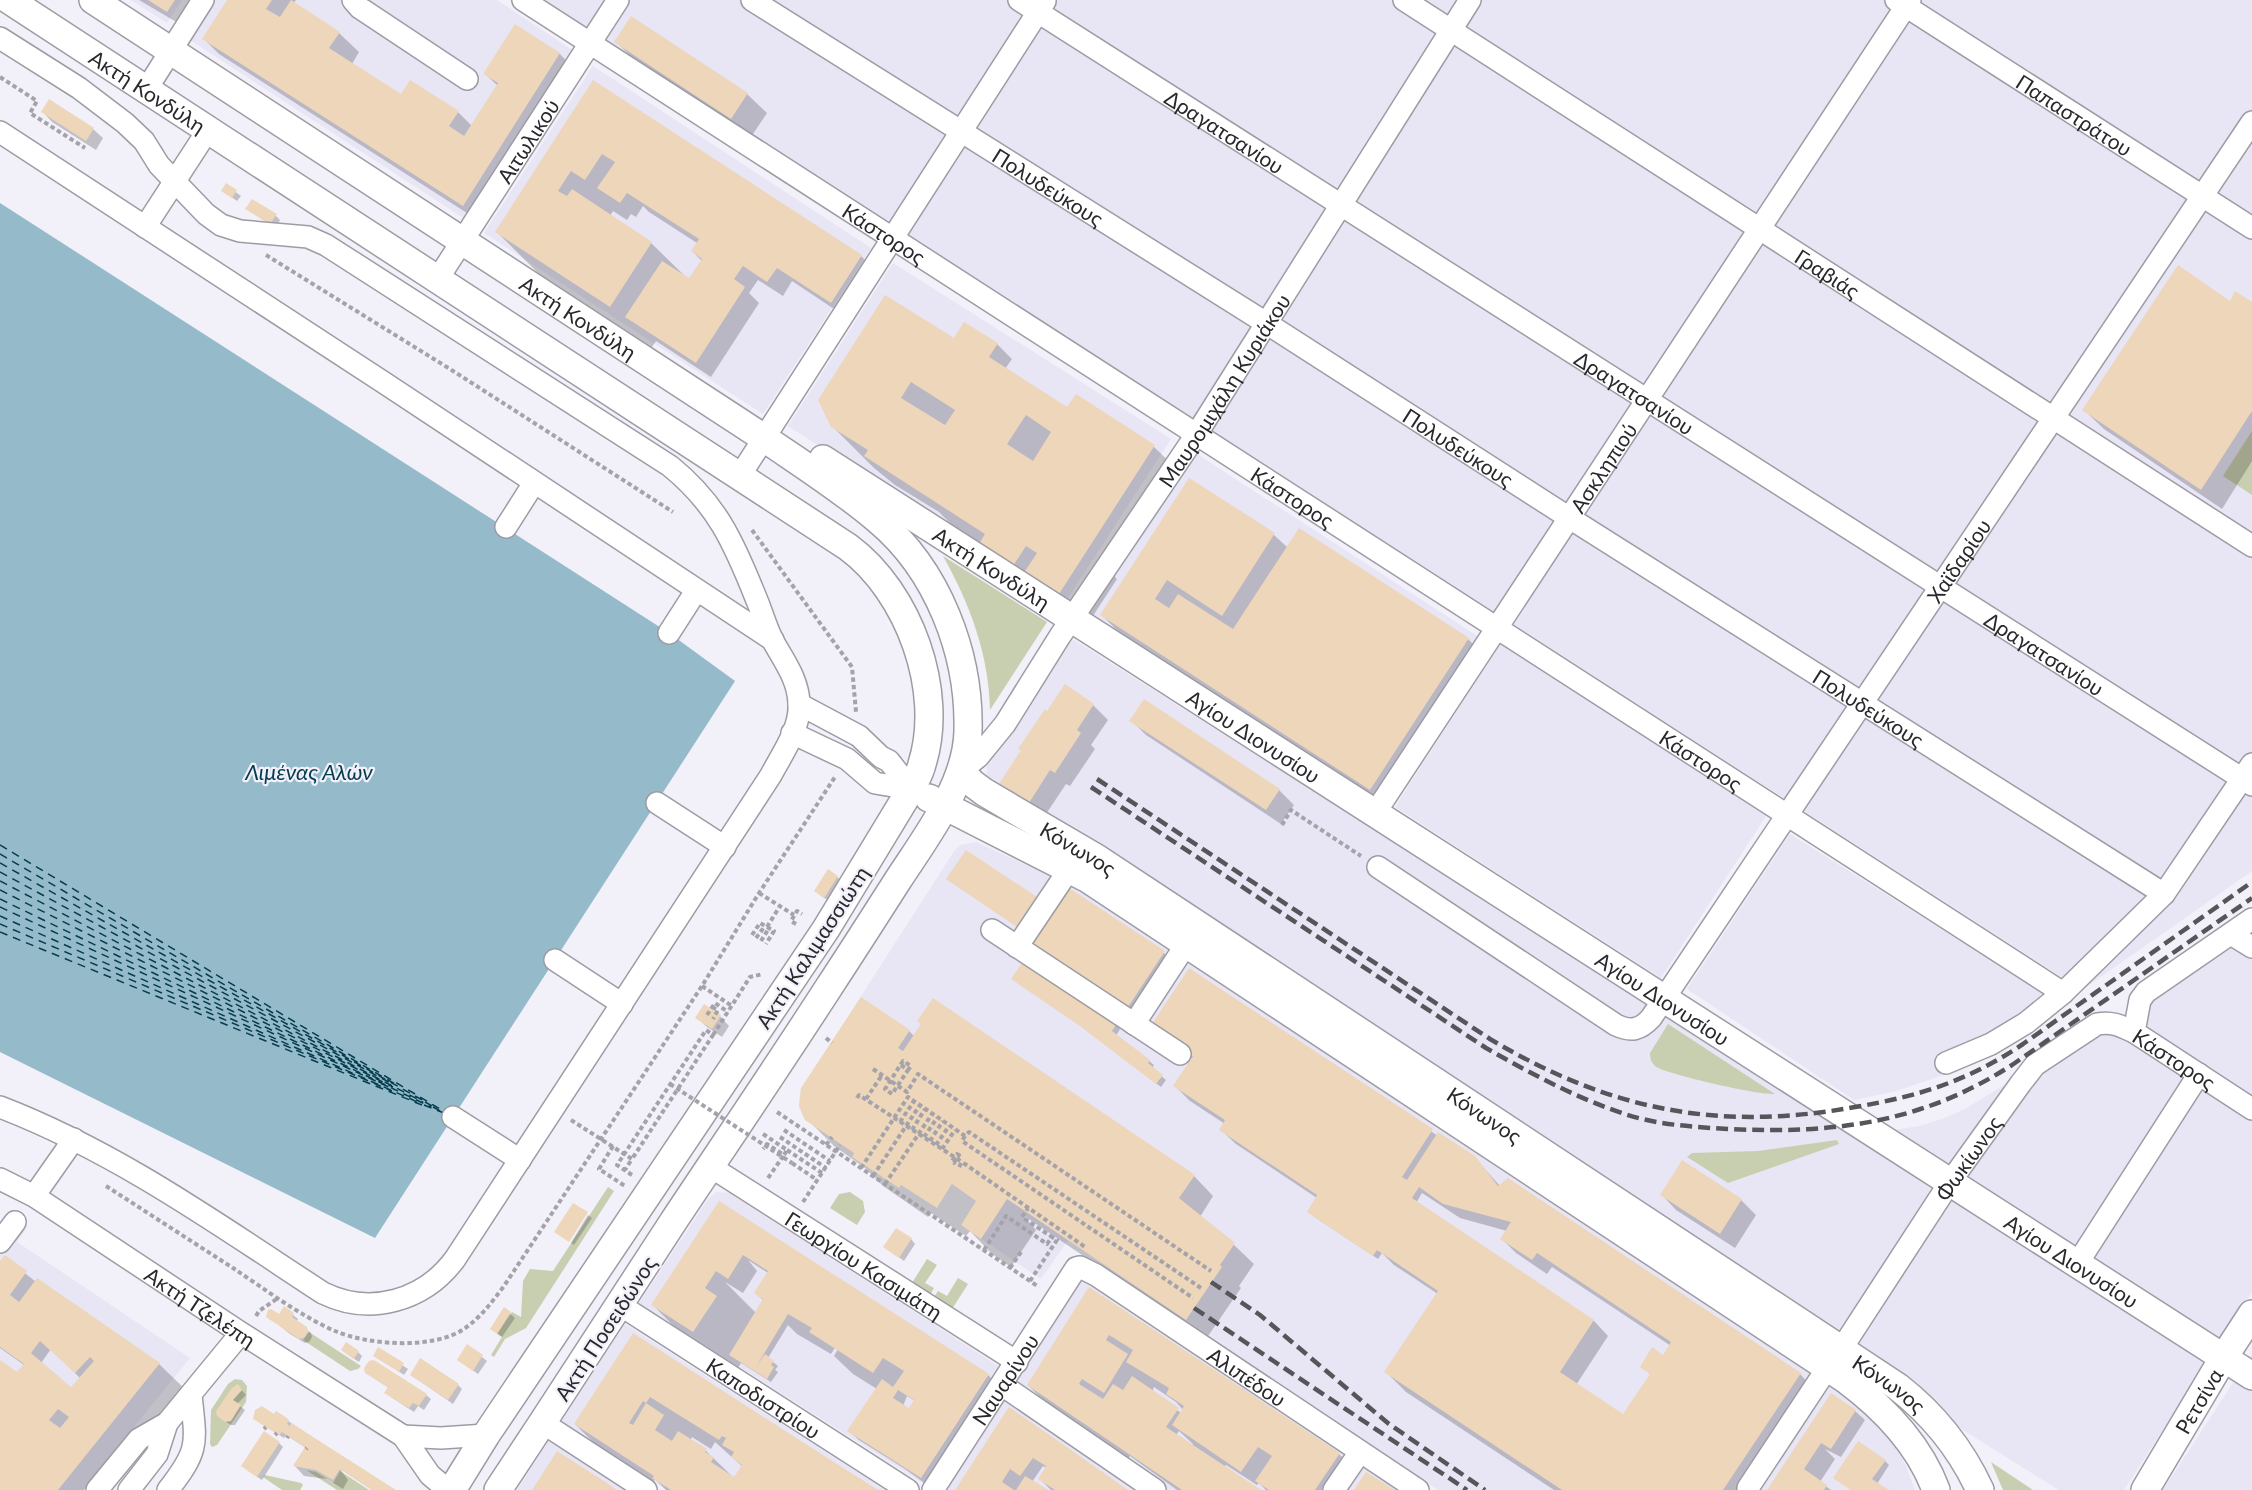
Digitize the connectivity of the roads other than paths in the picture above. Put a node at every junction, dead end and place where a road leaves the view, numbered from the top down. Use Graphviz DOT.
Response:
graph roads {
  1 [pos="9,0"];
  2 [pos="93,0"];
  3 [pos="203,0"];
  4 [pos="353,0"];
  5 [pos="523,0"];
  6 [pos="618,0"];
  7 [pos="752,0"];
  8 [pos="1019,0"];
  9 [pos="1404,0"];
  10 [pos="1470,0"];
  11 [pos="1904,2"];
  12 [pos="1041,6"];
  13 [pos="1450,30"];
  14 [pos="0,38"];
  15 [pos="590,43"];
  16 [pos="171,51"];
  17 [pos="467,79"];
  18 [pos="146,90"];
  19 [pos="2252,122"];
  20 [pos="208,130"];
  21 [pos="961,131"];
  22 [pos="0,132"];
  23 [pos="176,183"];
  24 [pos="2202,196"];
  25 [pos="1340,204"];
  26 [pos="145,227"];
  27 [pos="2252,228"];
  28 [pos="1759,229"];
  29 [pos="892,238"];
  30 [pos="463,242"];
  31 [pos="437,280"];
  32 [pos="1266,323"];
  33 [pos="1647,400"];
  34 [pos="2053,418"];
  35 [pos="1196,435"];
  36 [pos="764,438"];
  37 [pos="739,477"];
  38 [pos="534,483"];
  39 [pos="1568,517"];
  40 [pos="506,527"];
  41 [pos="2252,546"];
  42 [pos="1940,586"];
  43 [pos="696,591"];
  44 [pos="1072,619"];
  45 [pos="1497,628"];
  46 [pos="669,633"];
  47 [pos="773,640"];
  48 [pos="799,704"];
  49 [pos="1862,704"];
  50 [pos="792,733"];
  51 [pos="961,771"];
  52 [pos="2249,776"];
  53 [pos="911,789"];
  54 [pos="657,802"];
  55 [pos="944,805"];
  56 [pos="1375,813"];
  57 [pos="1787,815"];
  58 [pos="725,847"];
  59 [pos="1378,867"];
  60 [pos="1070,868"];
  61 [pos="2164,894"];
  62 [pos="2252,919"];
  63 [pos="992,930"];
  64 [pos="2231,934"];
  65 [pos="1187,943"];
  66 [pos="1017,946"];
  67 [pos="2252,947"];
  68 [pos="555,960"];
  69 [pos="2063,993"];
  70 [pos="1664,998"];
  71 [pos="622,1004"];
  72 [pos="1134,1024"];
  73 [pos="2134,1032"];
  74 [pos="1180,1054"];
  75 [pos="1947,1063"];
  76 [pos="2199,1074"];
  77 [pos="0,1107"];
  78 [pos="2252,1109"];
  79 [pos="453,1117"];
  80 [pos="74,1139"];
  81 [pos="520,1160"];
  82 [pos="711,1167"];
  83 [pos="0,1179"];
  84 [pos="1950,1182"];
  85 [pos="34,1196"];
  86 [pos="15,1222"];
  87 [pos="0,1242"];
  88 [pos="2077,1264"];
  89 [pos="1076,1268"];
  90 [pos="620,1305"];
  91 [pos="2252,1314"];
  92 [pos="241,1333"];
  93 [pos="2224,1357"];
  94 [pos="1835,1358"];
  95 [pos="1017,1362"];
  96 [pos="2252,1376"];
  97 [pos="1002,1385"];
  98 [pos="191,1395"];
  99 [pos="543,1423"];
  100 [pos="167,1424"];
  101 [pos="486,1435"];
  102 [pos="403,1437"];
  103 [pos="1360,1452"];
  104 [pos="1748,1488"];
  105 [pos="97,1490"];
  106 [pos="129,1490"];
  107 [pos="168,1490"];
  108 [pos="450,1490"];
  109 [pos="498,1490"];
  110 [pos="646,1490"];
  111 [pos="909,1490"];
  112 [pos="933,1490"];
  113 [pos="1155,1490"];
  114 [pos="1334,1490"];
  115 [pos="1418,1490"];
  116 [pos="1936,1490"];
  117 [pos="1980,1490"];
  118 [pos="2145,1490"];
  1 -- 18 [label="main road, Ακτή Κονδύλη"];
  2 -- 16 [label="main road, Ακτή Κονδύλη"];
  3 -- 16 [label="street"];
  4 -- 17 [label="street"];
  5 -- 15 [label="street, Κάστορος"];
  6 -- 15 [label="street, Αιτωλικού"];
  7 -- 21 [label="street, Πολυδεύκους"];
  8 -- 12 [label="street, Δραγατσανίου"];
  9 -- 13 [label="street, Γραβιάς"];
  10 -- 13 [label="street, Μαυρομιχάλη Κυριάκου"];
  11 -- 24 [label="street, Παπαστράτου"];
  11 -- 28 [label="street, Ασκληπιού"];
  12 -- 21 [label="street"];
  12 -- 25 [label="street, Δραγατσανίου"];
  13 -- 25 [label="street, Μαυρομιχάλη Κυριάκου"];
  13 -- 28 [label="street, Γραβιάς"];
  14 -- 23 [label="street"];
  15 -- 29 [label="street, Κάστορος"];
  15 -- 30 [label="street, Αιτωλικού"];
  16 -- 18 [label="street"];
  16 -- 30 [label="main road, Ακτή Κονδύλη"];
  18 -- 20 [label="main road, Ακτή Κονδύλη"];
  19 -- 24 [label="street, Χαϊδαρίου"];
  20 -- 23 [label="street"];
  20 -- 31 [label="main road, Ακτή Κονδύλη"];
  21 -- 29 [label="street"];
  21 -- 32 [label="street, Πολυδεύκους"];
  22 -- 26 [label="street"];
  23 -- 26 [label="street"];
  23 -- 47 [label="street"];
  24 -- 27 [label="street, Παπαστράτου"];
  24 -- 34 [label="street, Χαϊδαρίου"];
  25 -- 32 [label="street, Μαυρομιχάλη Κυριάκου"];
  25 -- 33 [label="street, Δραγατσανίου"];
  26 -- 38 [label="street"];
  28 -- 33 [label="street, Ασκληπιού"];
  28 -- 34 [label="street, Γραβιάς"];
  29 -- 35 [label="street, Κάστορος"];
  29 -- 36 [label="street"];
  30 -- 31 [label="street, Αιτωλικού"];
  30 -- 36 [label="main road, Ακτή Κονδύλη"];
  31 -- 37 [label="main road, Ακτή Κονδύλη"];
  32 -- 35 [label="street, Μαυρομιχάλη Κυριάκου"];
  32 -- 39 [label="street, Πολυδεύκους"];
  33 -- 39 [label="street, Ασκληπιού"];
  33 -- 42 [label="street, Δραγατσανίου"];
  34 -- 41 [label="street, Γραβιάς"];
  34 -- 42 [label="street, Χαϊδαρίου"];
  35 -- 44 [label="street, Μαυρομιχάλη Κυριάκου"];
  35 -- 45 [label="street, Κάστορος"];
  36 -- 37 [label="street"];
  36 -- 44 [label="main road, Ακτή Κονδύλη"];
  36 -- 51 [label="main road, Ακτή Καλιμασσιώτη"];
  37 -- 53 [label="main road, Ακτή Καλιμασσιώτη"];
  38 -- 40 [label="street"];
  38 -- 43 [label="street"];
  39 -- 45 [label="street, Ασκληπιού"];
  39 -- 49 [label="street, Πολυδεύκους"];
  42 -- 49 [label="street, Χαϊδαρίου"];
  42 -- 52 [label="street, Δραγατσανίου"];
  43 -- 46 [label="street"];
  43 -- 47 [label="street"];
  44 -- 51 [label="street, Μαυρομιχάλη Κυριάκου"];
  44 -- 56 [label="main road, Αγίου Διονυσίου"];
  45 -- 56 [label="street, Ασκληπιού"];
  45 -- 57 [label="street, Κάστορος"];
  47 -- 48 [label="street"];
  48 -- 50 [label="street"];
  48 -- 53 [label="street"];
  49 -- 57 [label="street, Χαϊδαρίου"];
  49 -- 61 [label="street, Πολυδεύκους"];
  50 -- 53 [label="street"];
  50 -- 58 [label="street"];
  51 -- 55 [label="main road, Ακτή Καλιμασσιώτη"];
  51 -- 94 [label="main road, Κόνωνος"];
  52 -- 61 [label="street"];
  53 -- 55 [label="main road, Κόνωνος"];
  53 -- 101 [label="main road, Ακτή Καλιμασσιώτη"];
  54 -- 58 [label="street"];
  55 -- 60 [label="main road, Κόνωνος"];
  55 -- 82 [label="main road, Ακτή Καλιμασσιώτη"];
  56 -- 70 [label="main road, Αγίου Διονυσίου"];
  57 -- 69 [label="street, Κάστορος"];
  57 -- 70 [label="street, Χαϊδαρίου"];
  58 -- 71 [label="street"];
  59 -- 70 [label="street, Χαϊδαρίου"];
  60 -- 65 [label="main road, Κόνωνος"];
  60 -- 66 [label="street"];
  61 -- 69 [label="street"];
  62 -- 64 [label="street"];
  63 -- 66 [label="street"];
  64 -- 67 [label="street"];
  64 -- 73 [label="street, Κάστορος"];
  65 -- 72 [label="street"];
  65 -- 94 [label="main road, Κόνωνος"];
  66 -- 72 [label="street"];
  68 -- 71 [label="street"];
  69 -- 75 [label="street"];
  70 -- 84 [label="main road, Αγίου Διονυσίου"];
  71 -- 81 [label="street"];
  72 -- 74 [label="street"];
  73 -- 76 [label="street, Κάστορος"];
  73 -- 84 [label="street, Φωκίωνος"];
  76 -- 78 [label="street, Κάστορος"];
  76 -- 88 [label="street"];
  77 -- 80 [label="street"];
  79 -- 81 [label="street"];
  80 -- 81 [label="street"];
  80 -- 85 [label="street"];
  82 -- 90 [label="main road, Ακτή Ποσειδώνος"];
  82 -- 95 [label="street, Γεωργίου Κασιμάτη"];
  83 -- 85 [label="street, Ακτή Τζελέπη"];
  84 -- 88 [label="main road, Αγίου Διονυσίου"];
  84 -- 94 [label="street, Φωκίωνος"];
  85 -- 92 [label="street, Ακτή Τζελέπη"];
  86 -- 87 [label="street"];
  88 -- 93 [label="main road, Αγίου Διονυσίου"];
  89 -- 95 [label="street, Ναυαρίνου"];
  89 -- 103 [label="street, Αλιπέδου"];
  90 -- 99 [label="main road, Ακτή Ποσειδώνος"];
  90 -- 111 [label="street, Καποδιστρίου"];
  91 -- 93 [label="main road, Ρετσίνα"];
  92 -- 98 [label="street"];
  92 -- 102 [label="street, Ακτή Τζελέπη"];
  93 -- 96 [label="main road, Αγίου Διονυσίου"];
  93 -- 118 [label="main road, Ρετσίνα"];
  94 -- 104 [label="street, Φωκίωνος"];
  94 -- 116 [label="main road, Κόνωνος"];
  94 -- 117 [label="main road, Κόνωνος"];
  95 -- 97 [label="street, Ναυαρίνου"];
  97 -- 112 [label="street, Ναυαρίνου"];
  97 -- 113 [label="street"];
  98 -- 100 [label="street"];
  98 -- 107 [label="street"];
  99 -- 109 [label="main road, Ακτή Ποσειδώνος"];
  99 -- 110 [label="street"];
  100 -- 105 [label="street"];
  100 -- 106 [label="street"];
  101 -- 102 [label="street"];
  101 -- 108 [label="main road"];
  102 -- 108 [label="street, Ακτή Τζελέπη"];
  103 -- 114 [label="street"];
  103 -- 115 [label="street, Αλιπέδου"];
}
